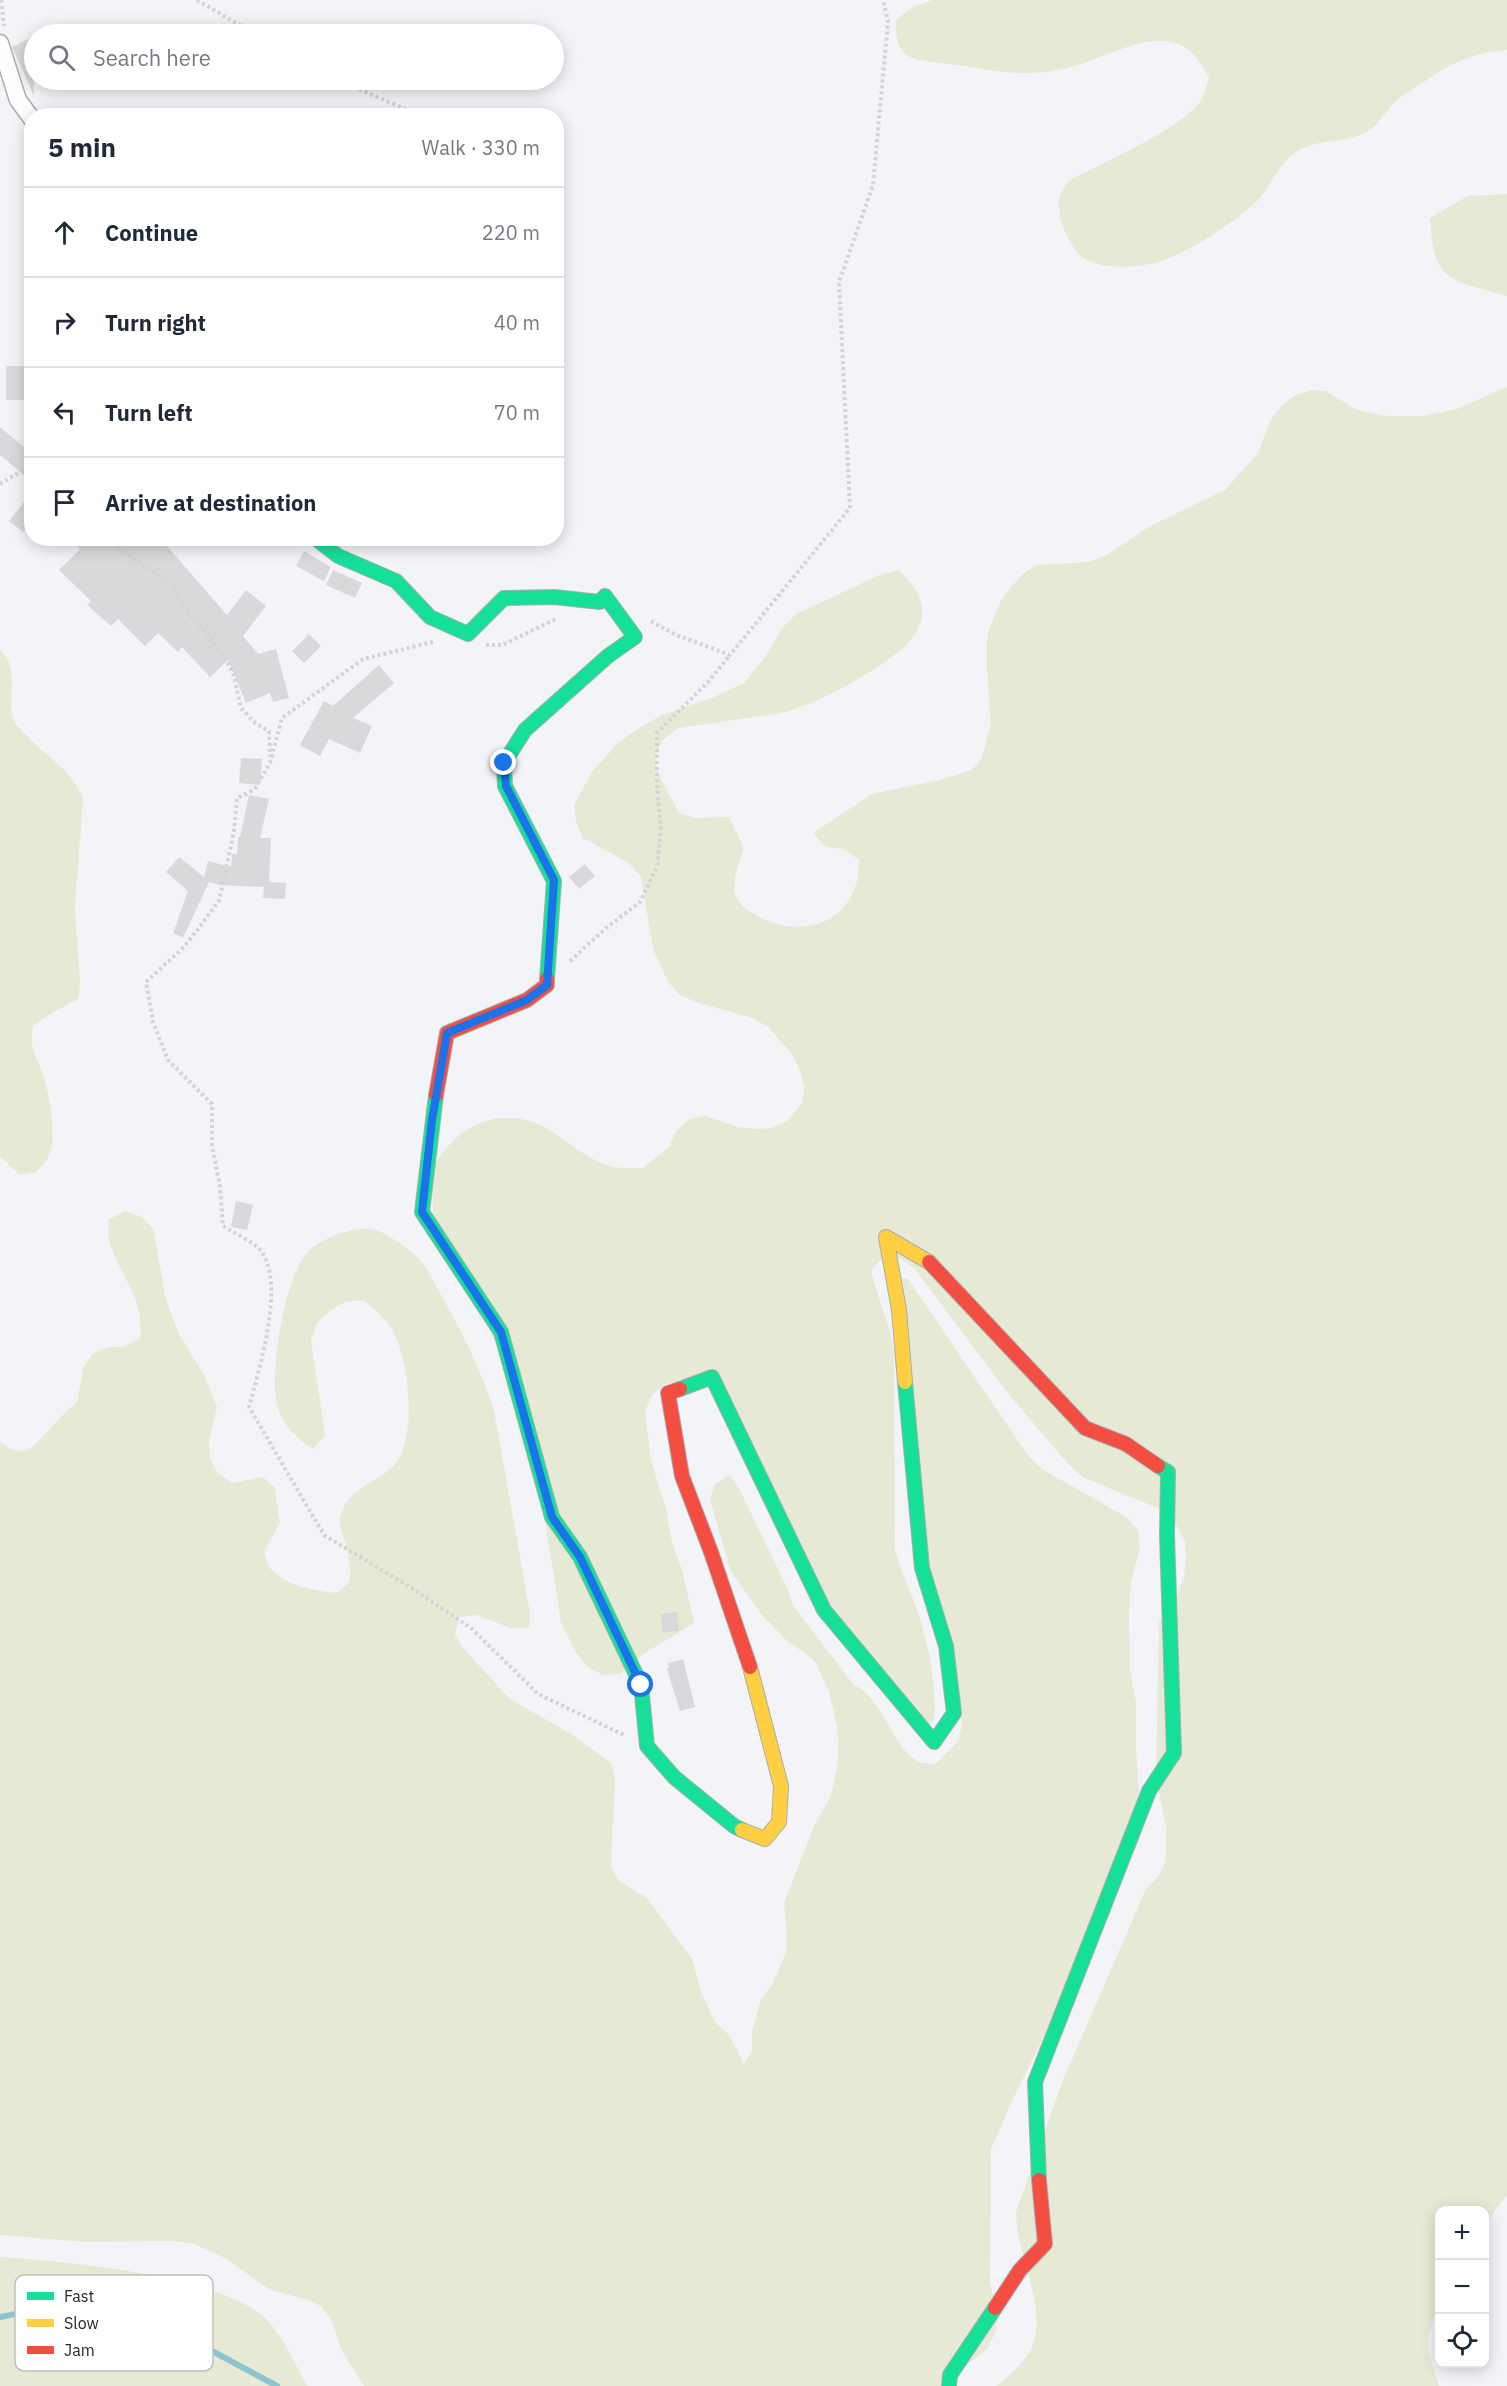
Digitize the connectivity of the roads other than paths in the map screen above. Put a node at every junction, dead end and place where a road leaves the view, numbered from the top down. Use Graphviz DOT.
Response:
graph roads {
  1 [pos="0,43"];
  2 [pos="24,108"];
  3 [pos="325,546"];
  4 [pos="949,2386"];
  1 -- 2 [label="street"];
  3 -- 4 [label="street"];
}
